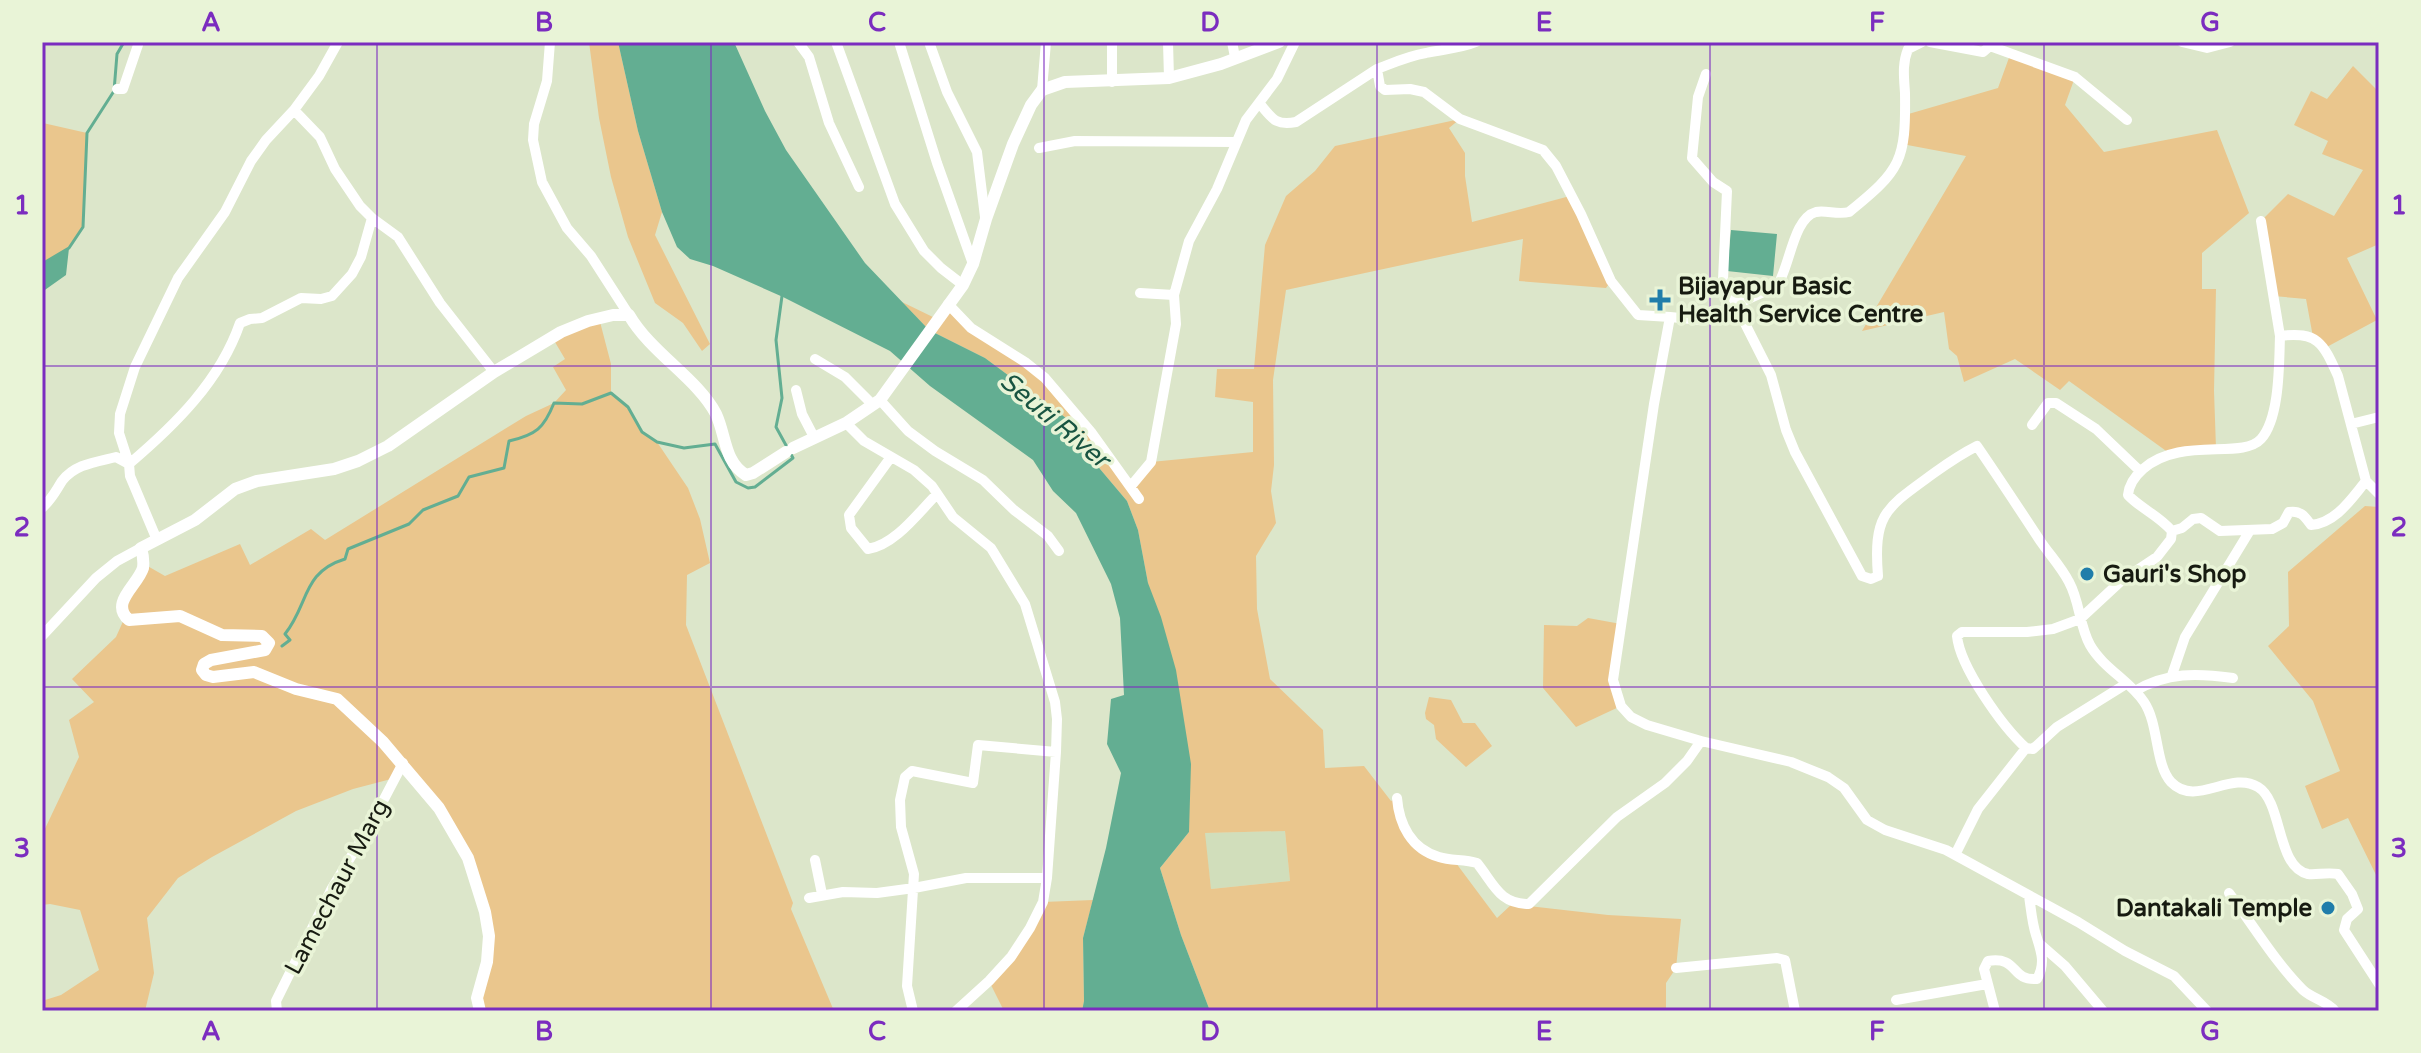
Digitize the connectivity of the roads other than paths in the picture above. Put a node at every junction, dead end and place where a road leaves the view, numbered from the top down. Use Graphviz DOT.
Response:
graph roads {
  1 [pos="139,42"];
  2 [pos="338,42"];
  3 [pos="550,42"];
  4 [pos="798,42"];
  5 [pos="836,42"];
  6 [pos="899,42"];
  7 [pos="929,42"];
  8 [pos="1046,42"];
  9 [pos="1112,42"];
  10 [pos="1168,42"];
  11 [pos="1232,42"];
  12 [pos="1279,42"];
  13 [pos="1295,42"];
  14 [pos="1476,42"];
  15 [pos="1922,42"];
  16 [pos="1930,42"];
  17 [pos="2182,42"];
  18 [pos="2230,42"];
  19 [pos="1989,44"];
  20 [pos="1235,57"];
  21 [pos="1377,69"];
  22 [pos="1706,74"];
  23 [pos="1169,78"];
  24 [pos="1112,82"];
  25 [pos="117,89"];
  26 [pos="1042,90"];
  27 [pos="1260,104"];
  28 [pos="294,110"];
  29 [pos="2127,120"];
  30 [pos="1236,142"];
  31 [pos="1039,148"];
  32 [pos="859,187"];
  33 [pos="372,218"];
  34 [pos="986,219"];
  35 [pos="2261,221"];
  36 [pos="973,264"];
  37 [pos="963,285"];
  38 [pos="1140,293"];
  39 [pos="1174,295"];
  40 [pos="948,304"];
  41 [pos="1734,306"];
  42 [pos="629,315"];
  43 [pos="1670,317"];
  44 [pos="2280,336"];
  45 [pos="815,359"];
  46 [pos="494,372"];
  47 [pos="796,390"];
  48 [pos="880,399"];
  49 [pos="2379,417"];
  50 [pos="846,423"];
  51 [pos="2351,424"];
  52 [pos="2032,425"];
  53 [pos="814,437"];
  54 [pos="891,457"];
  55 [pos="129,464"];
  56 [pos="2140,471"];
  57 [pos="2366,481"];
  58 [pos="1131,486"];
  59 [pos="937,494"];
  60 [pos="2379,494"];
  61 [pos="1139,499"];
  62 [pos="42,508"];
  63 [pos="2172,531"];
  64 [pos="2249,532"];
  65 [pos="157,540"];
  66 [pos="141,548"];
  67 [pos="1059,551"];
  68 [pos="2080,619"];
  69 [pos="42,636"];
  70 [pos="2172,675"];
  71 [pos="2233,678"];
  72 [pos="2126,684"];
  73 [pos="2135,691"];
  74 [pos="1701,741"];
  75 [pos="2026,748"];
  76 [pos="1056,752"];
  77 [pos="403,763"];
  78 [pos="1397,798"];
  79 [pos="1955,855"];
  80 [pos="815,860"];
  81 [pos="1047,878"];
  82 [pos="914,888"];
  83 [pos="2229,893"];
  84 [pos="822,894"];
  85 [pos="2029,896"];
  86 [pos="809,898"];
  87 [pos="2041,945"];
  88 [pos="1676,968"];
  89 [pos="1987,984"];
  90 [pos="2379,984"];
  91 [pos="1896,1000"];
  92 [pos="277,1011"];
  93 [pos="480,1011"];
  94 [pos="913,1011"];
  95 [pos="956,1011"];
  96 [pos="1795,1011"];
  97 [pos="1995,1011"];
  98 [pos="2103,1011"];
  99 [pos="2207,1011"];
  100 [pos="2335,1011"];
  1 -- 25 [label="street"];
  2 -- 28 [label="street"];
  3 -- 42 [label="street"];
  4 -- 32 [label="street"];
  5 -- 37 [label="street"];
  6 -- 36 [label="street"];
  7 -- 34 [label="street"];
  8 -- 26 [label="street"];
  9 -- 24 [label="street"];
  10 -- 23 [label="street"];
  11 -- 20 [label="street"];
  12 -- 20 [label="street"];
  13 -- 27 [label="street"];
  14 -- 21 [label="street"];
  15 -- 41 [label="street"];
  16 -- 19 [label="street"];
  17 -- 18 [label="street"];
  19 -- 29 [label="street"];
  20 -- 23 [label="street"];
  21 -- 27 [label="street"];
  21 -- 43 [label="street"];
  22 -- 41 [label="street"];
  23 -- 24 [label="street"];
  24 -- 26 [label="street"];
  26 -- 34 [label="street"];
  27 -- 30 [label="street"];
  28 -- 33 [label="street"];
  28 -- 55 [label="street"];
  30 -- 31 [label="street"];
  30 -- 39 [label="street"];
  33 -- 46 [label="street"];
  33 -- 55 [label="street"];
  34 -- 36 [label="street"];
  35 -- 44 [label="street"];
  36 -- 37 [label="street"];
  37 -- 40 [label="street"];
  38 -- 39 [label="street"];
  39 -- 58 [label="street"];
  40 -- 48 [label="street"];
  40 -- 58 [label="street"];
  41 -- 43 [label="street"];
  41 -- 68 [label="street"];
  42 -- 46 [label="street"];
  42 -- 53 [label="street"];
  43 -- 74 [label="street"];
  44 -- 51 [label="street"];
  44 -- 56 [label="street"];
  45 -- 48 [label="street"];
  46 -- 65 [label="street"];
  47 -- 53 [label="street"];
  48 -- 50 [label="street"];
  48 -- 67 [label="street"];
  49 -- 51 [label="street"];
  50 -- 53 [label="street"];
  50 -- 54 [label="street"];
  51 -- 57 [label="street"];
  52 -- 56 [label="street"];
  54 -- 59 [label="street"];
  54 -- 59 [label="street"];
  55 -- 62 [label="street"];
  55 -- 65 [label="street"];
  56 -- 63 [label="street"];
  57 -- 60 [label="street"];
  57 -- 64 [label="street"];
  58 -- 61 [label="street"];
  59 -- 76 [label="street"];
  63 -- 64 [label="street"];
  63 -- 68 [label="street"];
  64 -- 70 [label="street"];
  65 -- 66 [label="street"];
  66 -- 69 [label="street"];
  66 -- 77 [label="street, Lamechaur Marg"];
  68 -- 72 [label="street"];
  68 -- 75 [label="street"];
  70 -- 71 [label="street"];
  70 -- 73 [label="street"];
  72 -- 73 [label="street"];
  72 -- 75 [label="street"];
  73 -- 90 [label="street"];
  74 -- 78 [label="street"];
  74 -- 79 [label="street"];
  75 -- 79 [label="street"];
  76 -- 81 [label="street"];
  76 -- 82 [label="street"];
  77 -- 92 [label="street, Lamechaur Marg"];
  77 -- 93 [label="street, Lamechaur Marg"];
  79 -- 85 [label="street"];
  80 -- 84 [label="street"];
  81 -- 82 [label="street"];
  81 -- 95 [label="street"];
  82 -- 84 [label="street"];
  82 -- 94 [label="street"];
  83 -- 100 [label="street"];
  84 -- 86 [label="street"];
  85 -- 87 [label="street"];
  85 -- 99 [label="street"];
  87 -- 89 [label="street"];
  87 -- 98 [label="street"];
  88 -- 96 [label="street"];
  89 -- 91 [label="street"];
  89 -- 97 [label="street"];
}
